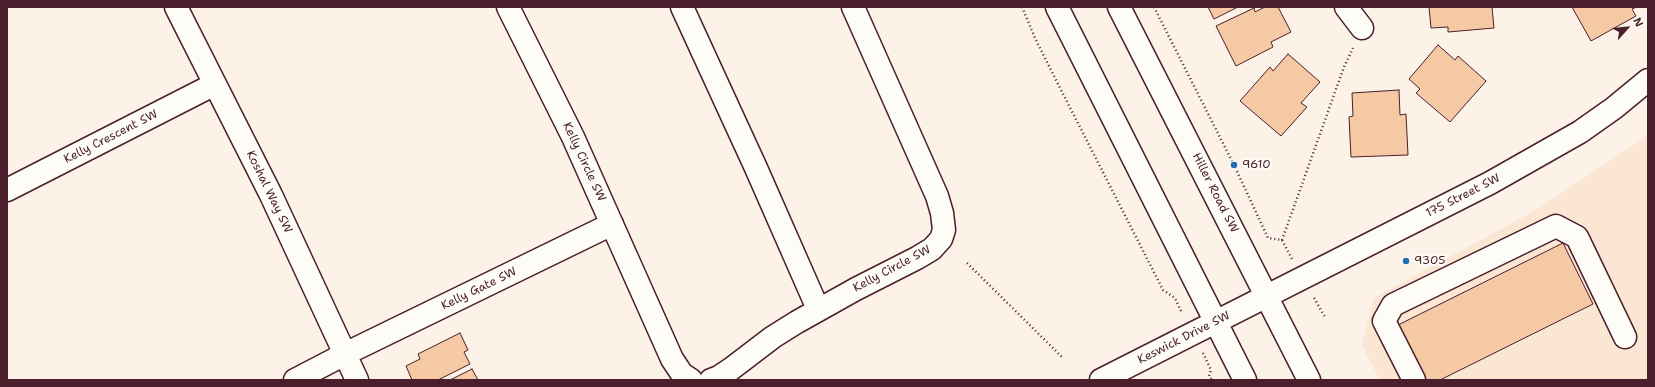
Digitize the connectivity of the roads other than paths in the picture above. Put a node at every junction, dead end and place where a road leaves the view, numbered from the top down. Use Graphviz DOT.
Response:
graph roads {
  1 [pos="176,7"];
  2 [pos="508,7"];
  3 [pos="682,7"];
  4 [pos="853,7"];
  5 [pos="1058,7"];
  6 [pos="1119,7"];
  7 [pos="1346,7"];
  8 [pos="1362,28"];
  9 [pos="1648,80"];
  10 [pos="215,84"];
  11 [pos="7,190"];
  12 [pos="612,224"];
  13 [pos="1267,296"];
  14 [pos="818,309"];
  15 [pos="1216,322"];
  16 [pos="1625,337"];
  17 [pos="346,354"];
  18 [pos="296,380"];
  19 [pos="357,380"];
  20 [pos="691,380"];
  21 [pos="711,380"];
  22 [pos="1101,380"];
  23 [pos="1245,380"];
  24 [pos="1309,380"];
  25 [pos="1414,380"];
  1 -- 10 [label="street, Koshal Way SW"];
  2 -- 12 [label="street, Kelly Circle SW"];
  3 -- 14 [label="street"];
  4 -- 14 [label="street, Kelly Circle SW"];
  5 -- 15 [label="street"];
  6 -- 13 [label="street, Hiller Road SW"];
  7 -- 8 [label="street"];
  9 -- 13 [label="street, 175 Street SW"];
  10 -- 11 [label="street, Kelly Crescent SW"];
  10 -- 17 [label="street, Koshal Way SW"];
  12 -- 17 [label="street, Kelly Gate SW"];
  12 -- 20 [label="street, Kelly Circle SW"];
  13 -- 15 [label="street, Keswick Drive SW"];
  13 -- 24 [label="street, Hiller Road SW"];
  14 -- 21 [label="street, Kelly Circle SW"];
  15 -- 22 [label="street, Keswick Drive SW"];
  15 -- 23 [label="street"];
  16 -- 25 [label="street"];
  17 -- 18 [label="street"];
  17 -- 19 [label="street, Koshal Way SW"];
}
